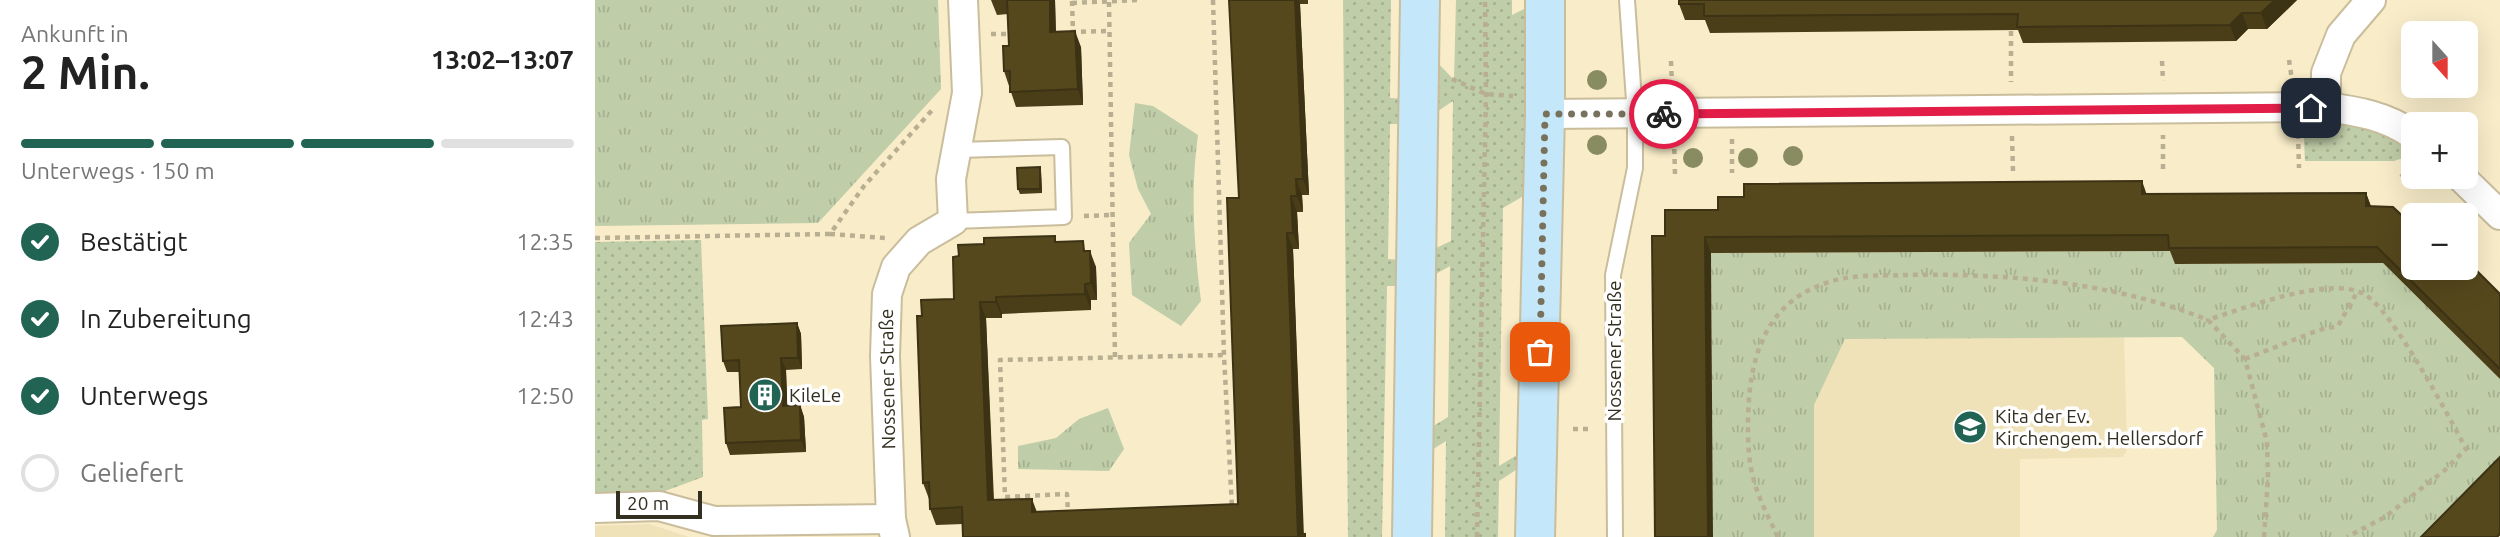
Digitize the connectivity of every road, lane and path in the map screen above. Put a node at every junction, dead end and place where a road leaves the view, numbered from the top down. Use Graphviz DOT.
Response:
graph roads {
  1 [pos="963,0"];
  2 [pos="1138,0"];
  3 [pos="1213,0"];
  4 [pos="1420,0"];
  5 [pos="1485,0"];
  6 [pos="1545,0"];
  7 [pos="1627,0"];
  8 [pos="2371,0"];
  9 [pos="1072,1"];
  10 [pos="1109,2"];
  11 [pos="1109,31"];
  12 [pos="1061,32"];
  13 [pos="1073,32"];
  14 [pos="1024,33"];
  15 [pos="964,35"];
  16 [pos="1419,78"];
  17 [pos="967,93"];
  18 [pos="1486,94"];
  19 [pos="1545,106"];
  20 [pos="2326,107"];
  21 [pos="1635,115"];
  22 [pos="2401,127"];
  23 [pos="958,150"];
  24 [pos="2473,189"];
  25 [pos="2500,215"];
  26 [pos="953,221"];
  27 [pos="830,233"];
  28 [pos="595,238"];
  29 [pos="919,241"];
  30 [pos="2357,292"];
  31 [pos="2209,320"];
  32 [pos="1224,355"];
  33 [pos="1115,358"];
  34 [pos="2245,359"];
  35 [pos="1218,508"];
  36 [pos="595,509"];
  37 [pos="1082,513"];
  38 [pos="893,528"];
  39 [pos="1412,537"];
  40 [pos="1478,537"];
  41 [pos="1535,537"];
  42 [pos="1615,537"];
  43 [pos="1778,537"];
  44 [pos="2264,537"];
  45 [pos="2347,537"];
  1 -- 15 [label="street"];
  2 -- 10 [label="path"];
  3 -- 32 [label="path"];
  4 -- 16 [label="street"];
  5 -- 18 [label="path"];
  6 -- 19 [label="street"];
  7 -- 21 [label="lane, Nossener Straße"];
  8 -- 20 [label="street"];
  9 -- 10 [label="path"];
  9 -- 13 [label="path"];
  10 -- 11 [label="path"];
  11 -- 13 [label="path"];
  11 -- 33 [label="path"];
  12 -- 13 [label="path"];
  14 -- 15 [label="path"];
  15 -- 17 [label="street"];
  16 -- 18 [label="path"];
  16 -- 39 [label="street"];
  17 -- 23 [label="street"];
  17 -- 27 [label="path"];
  18 -- 19 [label="path"];
  18 -- 40 [label="path"];
  19 -- 21 [label="street"];
  19 -- 41 [label="street"];
  20 -- 21 [label="street"];
  20 -- 22 [label="street"];
  21 -- 42 [label="lane, Nossener Straße"];
  23 -- 26 [label="street"];
  23 -- 26 [label="lane"];
  24 -- 25 [label="street"];
  26 -- 29 [label="street, Nossener Straße"];
  27 -- 28 [label="path"];
  27 -- 29 [label="path"];
  29 -- 38 [label="street, Nossener Straße"];
  30 -- 31 [label="path"];
  30 -- 34 [label="path"];
  30 -- 45 [label="path"];
  31 -- 34 [label="path"];
  31 -- 43 [label="path"];
  32 -- 33 [label="path"];
  32 -- 35 [label="path"];
  33 -- 37 [label="path"];
  34 -- 44 [label="path"];
  36 -- 38 [label="street"];
}
